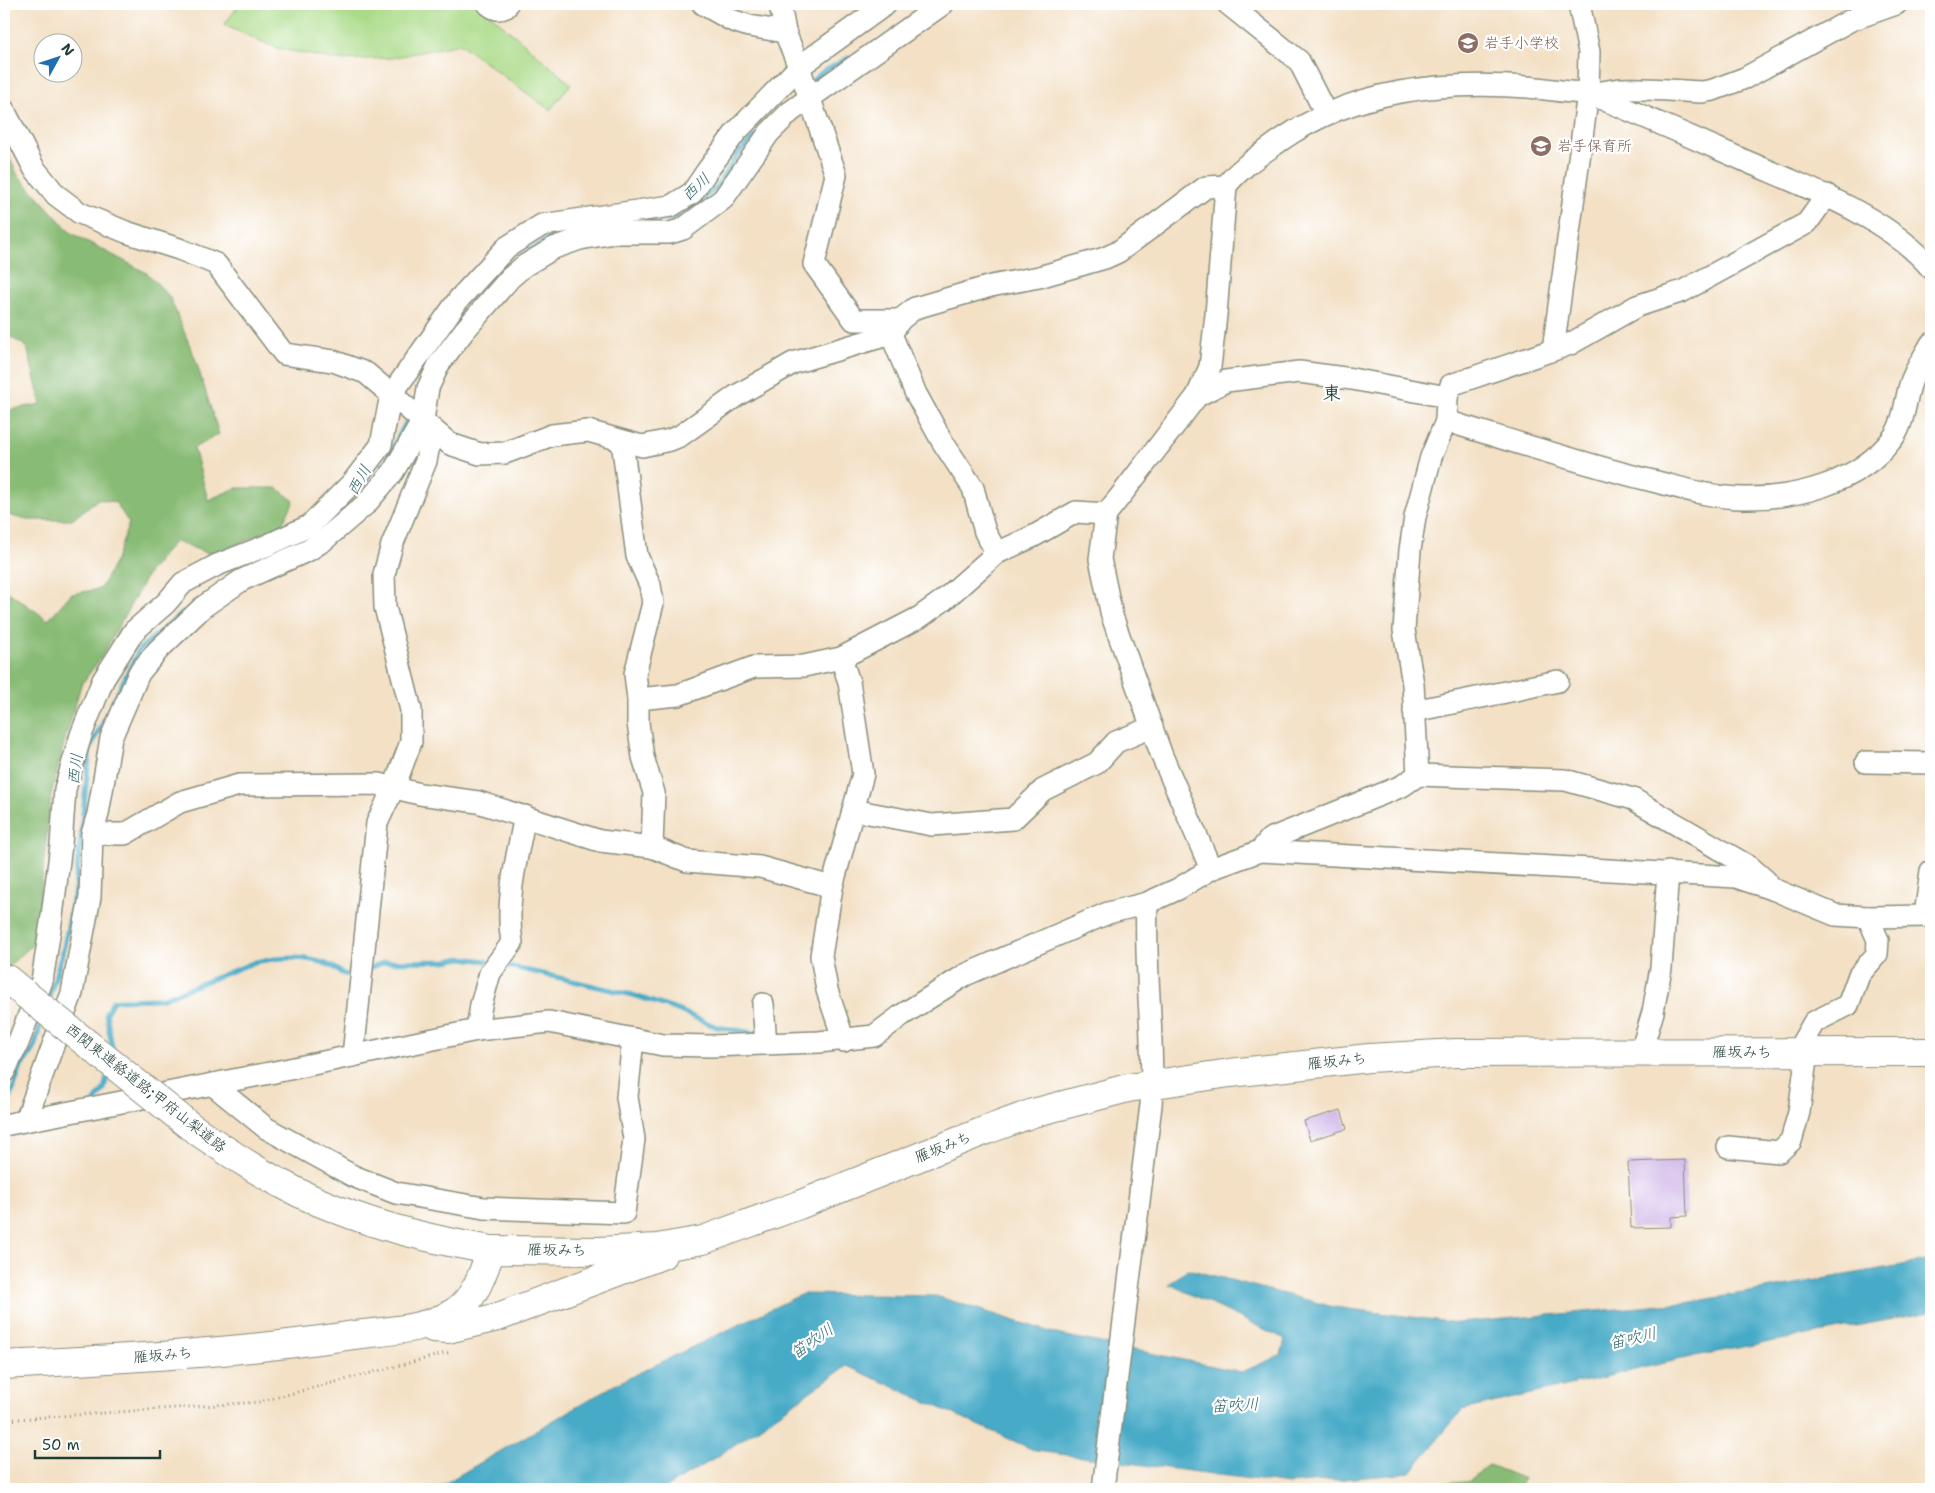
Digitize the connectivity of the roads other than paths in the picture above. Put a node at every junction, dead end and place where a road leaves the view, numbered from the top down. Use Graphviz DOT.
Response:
graph roads {
  1 [pos="488,4"];
  2 [pos="507,4"];
  3 [pos="703,4"];
  4 [pos="780,4"];
  5 [pos="886,4"];
  6 [pos="943,4"];
  7 [pos="1228,4"];
  8 [pos="1579,4"];
  9 [pos="1896,4"];
  10 [pos="784,32"];
  11 [pos="799,67"];
  12 [pos="1588,93"];
  13 [pos="810,100"];
  14 [pos="4,110"];
  15 [pos="1326,114"];
  16 [pos="1226,186"];
  17 [pos="1827,196"];
  18 [pos="1931,268"];
  19 [pos="895,327"];
  20 [pos="1931,344"];
  21 [pos="1553,350"];
  22 [pos="391,395"];
  23 [pos="1197,396"];
  24 [pos="1447,397"];
  25 [pos="1446,421"];
  26 [pos="428,424"];
  27 [pos="622,440"];
  28 [pos="1106,514"];
  29 [pos="997,553"];
  30 [pos="183,583"];
  31 [pos="204,607"];
  32 [pos="841,658"];
  33 [pos="1558,681"];
  34 [pos="638,699"];
  35 [pos="1414,712"];
  36 [pos="1152,728"];
  37 [pos="1866,762"];
  38 [pos="1931,763"];
  39 [pos="1418,775"];
  40 [pos="394,787"];
  41 [pos="853,810"];
  42 [pos="525,816"];
  43 [pos="92,834"];
  44 [pos="652,847"];
  45 [pos="1260,851"];
  46 [pos="1211,869"];
  47 [pos="1931,871"];
  48 [pos="1668,872"];
  49 [pos="832,887"];
  50 [pos="1776,890"];
  51 [pos="1147,902"];
  52 [pos="1928,916"];
  53 [pos="1868,918"];
  54 [pos="7,979"];
  55 [pos="763,1004"];
  56 [pos="476,1030"];
  57 [pos="633,1039"];
  58 [pos="844,1041"];
  59 [pos="11,1042"];
  60 [pos="766,1044"];
  61 [pos="1641,1052"];
  62 [pos="1802,1052"];
  63 [pos="1931,1052"];
  64 [pos="353,1056"];
  65 [pos="4,1072"];
  66 [pos="212,1084"];
  67 [pos="1151,1094"];
  68 [pos="15,1123"];
  69 [pos="4,1140"];
  70 [pos="1728,1147"];
  71 [pos="703,1240"];
  72 [pos="491,1250"];
  73 [pos="413,1326"];
  74 [pos="4,1365"];
  75 [pos="1103,1489"];
  1 -- 2 [label="street"];
  3 -- 10 [label="street"];
  4 -- 10 [label="street"];
  5 -- 11 [label="street"];
  6 -- 13 [label="street"];
  7 -- 15 [label="street"];
  8 -- 12 [label="street"];
  9 -- 12 [label="street"];
  10 -- 11 [label="street"];
  11 -- 13 [label="street"];
  11 -- 22 [label="street"];
  12 -- 15 [label="street"];
  12 -- 17 [label="street"];
  12 -- 21 [label="street"];
  13 -- 19 [label="street"];
  13 -- 26 [label="street"];
  14 -- 22 [label="street"];
  15 -- 16 [label="street"];
  16 -- 19 [label="street"];
  16 -- 23 [label="street"];
  17 -- 18 [label="street"];
  17 -- 21 [label="street"];
  19 -- 27 [label="street"];
  19 -- 29 [label="street"];
  20 -- 25 [label="street"];
  21 -- 24 [label="street"];
  22 -- 26 [label="street"];
  22 -- 30 [label="street"];
  23 -- 24 [label="street"];
  23 -- 28 [label="street"];
  24 -- 25 [label="street"];
  25 -- 35 [label="street"];
  26 -- 27 [label="street"];
  26 -- 31 [label="street"];
  26 -- 40 [label="street"];
  27 -- 34 [label="street"];
  28 -- 29 [label="street"];
  28 -- 36 [label="street"];
  29 -- 32 [label="street"];
  30 -- 31 [label="street"];
  30 -- 59 [label="street"];
  31 -- 43 [label="street"];
  32 -- 34 [label="street"];
  32 -- 41 [label="street"];
  33 -- 35 [label="street"];
  34 -- 44 [label="street"];
  35 -- 39 [label="street"];
  36 -- 41 [label="street"];
  36 -- 46 [label="street"];
  37 -- 38 [label="street"];
  39 -- 45 [label="street"];
  39 -- 50 [label="street"];
  40 -- 42 [label="street"];
  40 -- 43 [label="street"];
  40 -- 64 [label="street"];
  41 -- 49 [label="street"];
  42 -- 44 [label="street"];
  42 -- 56 [label="street"];
  43 -- 68 [label="street"];
  44 -- 49 [label="street"];
  45 -- 46 [label="street"];
  45 -- 48 [label="street"];
  46 -- 51 [label="street"];
  47 -- 52 [label="street"];
  48 -- 50 [label="street"];
  48 -- 61 [label="street"];
  49 -- 58 [label="street"];
  50 -- 53 [label="street"];
  51 -- 58 [label="street"];
  51 -- 67 [label="street"];
  52 -- 53 [label="street"];
  53 -- 62 [label="street"];
  54 -- 72 [label="highway, 西関東連絡道路;甲府山梨道路, bridge"];
  55 -- 60 [label="street"];
  56 -- 57 [label="street"];
  56 -- 64 [label="street"];
  57 -- 60 [label="street"];
  57 -- 66 [label="street"];
  58 -- 60 [label="street"];
  59 -- 65 [label="street"];
  61 -- 62 [label="highway, 雁坂みち"];
  61 -- 67 [label="highway, 雁坂みち"];
  62 -- 63 [label="highway, 雁坂みち"];
  62 -- 70 [label="street"];
  64 -- 66 [label="street"];
  66 -- 68 [label="street"];
  67 -- 71 [label="highway, 雁坂みち"];
  67 -- 75 [label="street"];
  68 -- 69 [label="street"];
  71 -- 72 [label="highway, 雁坂みち"];
  71 -- 73 [label="highway"];
  72 -- 73 [label="highway, 雁坂みち"];
  73 -- 74 [label="highway, 雁坂みち"];
}
